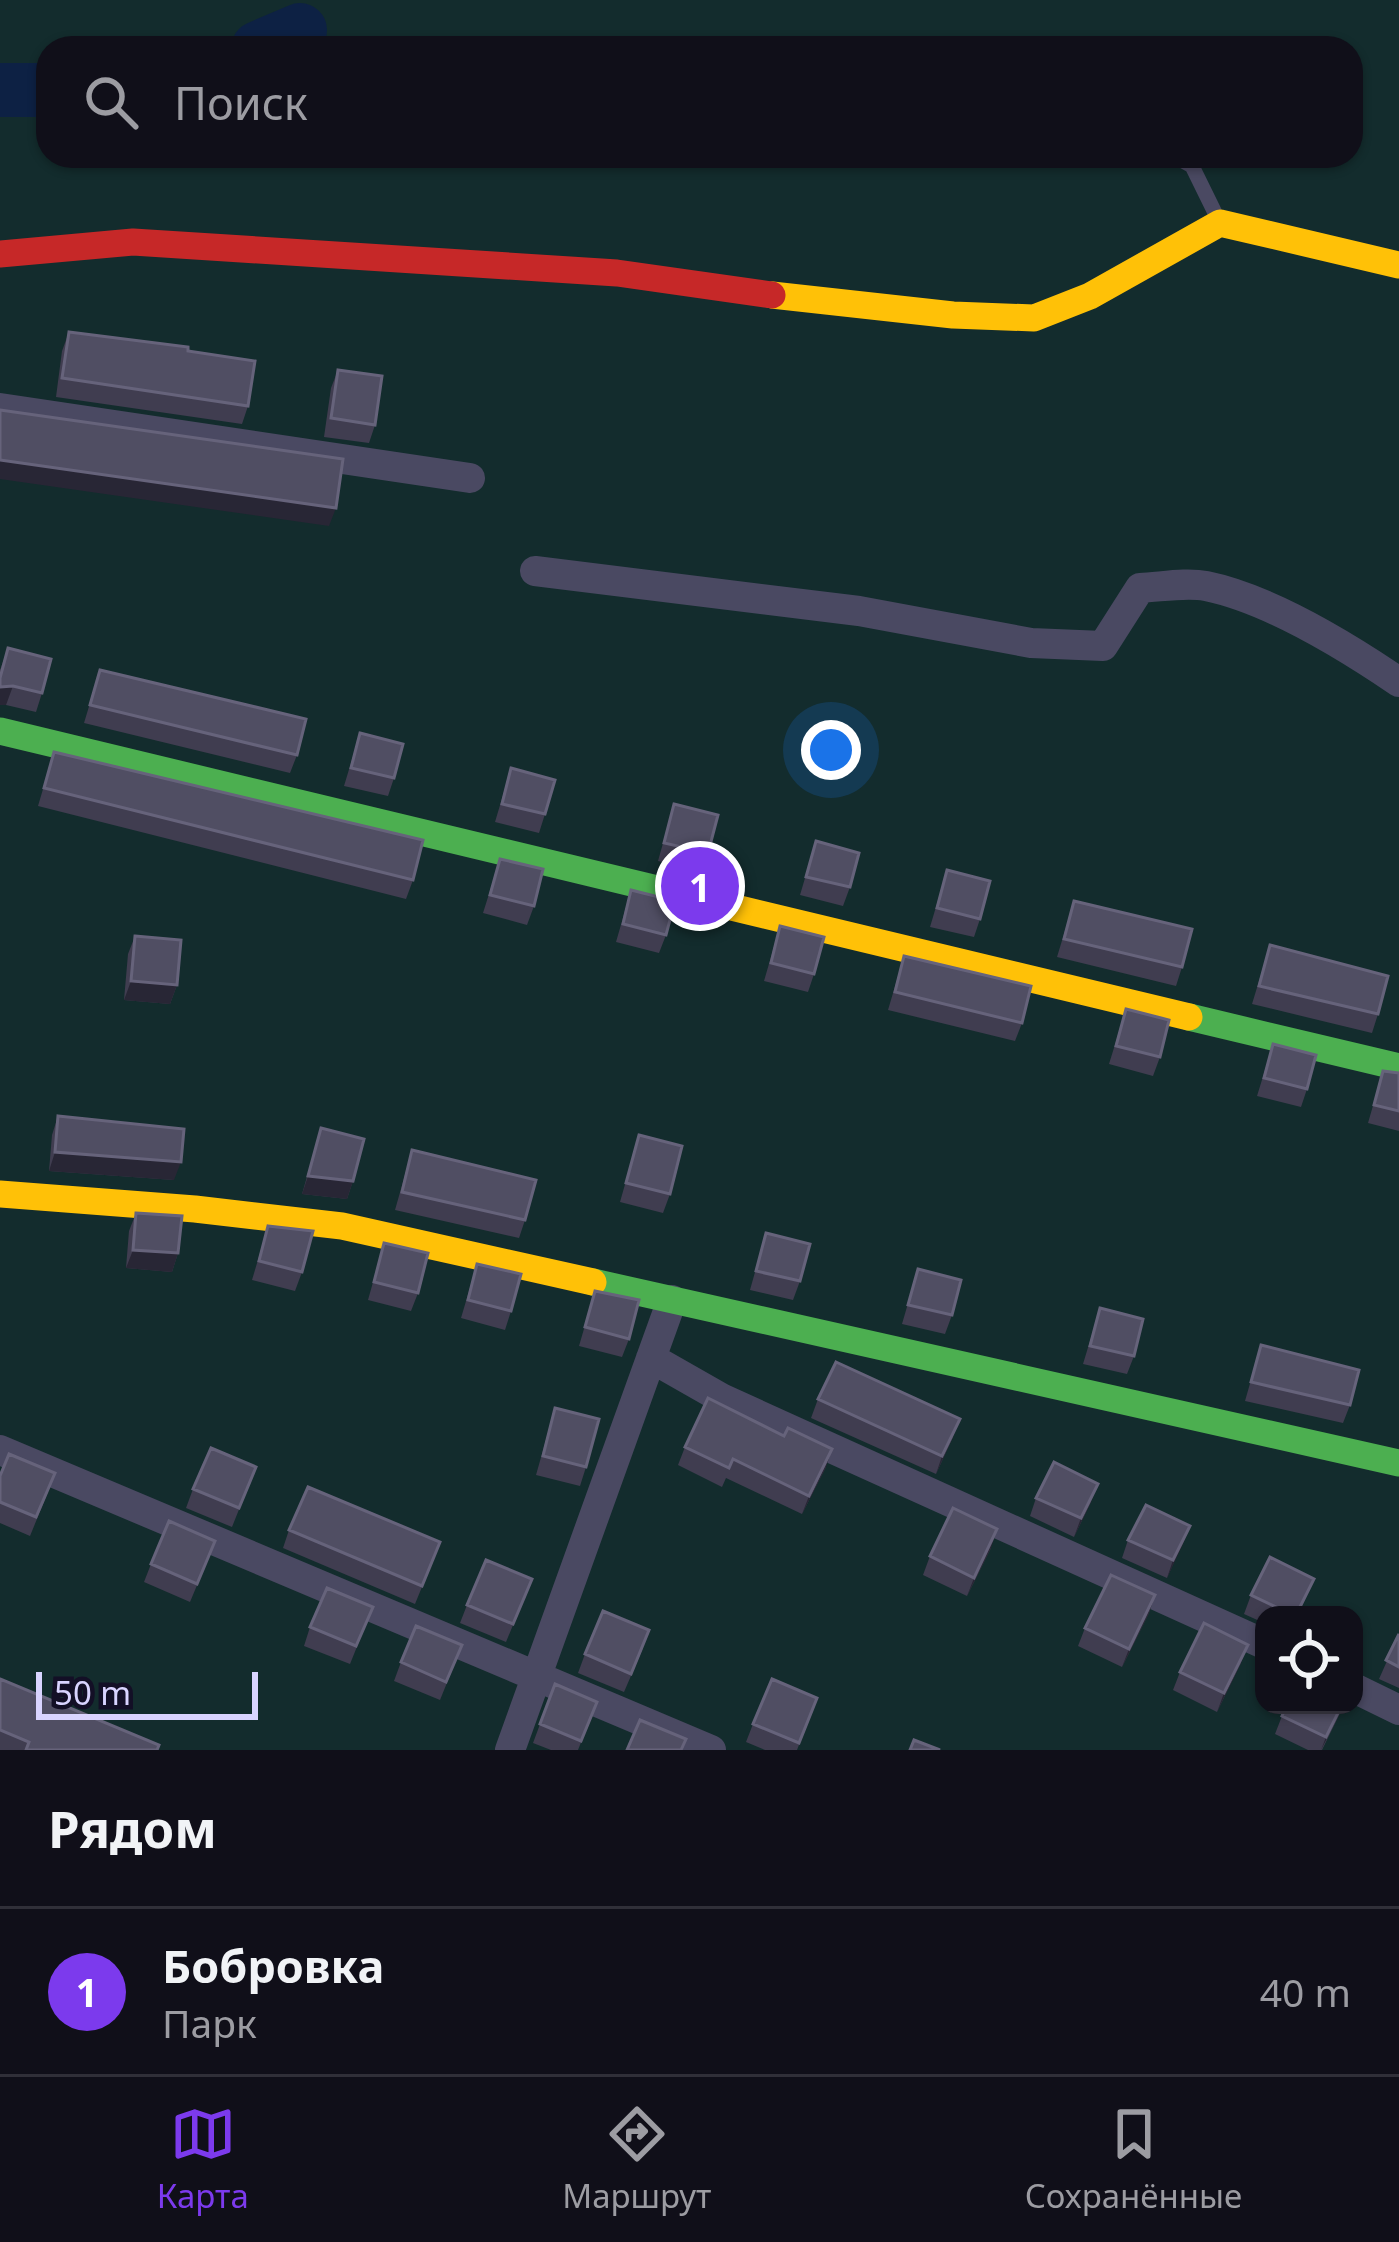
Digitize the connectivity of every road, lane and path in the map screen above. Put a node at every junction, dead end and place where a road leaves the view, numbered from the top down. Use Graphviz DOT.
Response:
graph roads {
  1 [pos="1193,168"];
  2 [pos="1220,224"];
  3 [pos="0,254"];
  4 [pos="1399,265"];
  5 [pos="0,407"];
  6 [pos="470,478"];
  7 [pos="535,571"];
  8 [pos="1399,682"];
  9 [pos="0,731"];
  10 [pos="1399,1066"];
  11 [pos="0,1195"];
  12 [pos="672,1300"];
  13 [pos="651,1358"];
  14 [pos="0,1450"];
  15 [pos="1399,1463"];
  16 [pos="1255,1640"];
  17 [pos="534,1677"];
  18 [pos="1363,1692"];
  19 [pos="1399,1710"];
  20 [pos="509,1750"];
  21 [pos="711,1750"];
  1 -- 2 [label="lane"];
  2 -- 3 [label="street"];
  2 -- 4 [label="street"];
  5 -- 6 [label="street"];
  7 -- 8 [label="street"];
  9 -- 10 [label="street"];
  11 -- 12 [label="street"];
  12 -- 13 [label="street"];
  12 -- 15 [label="street"];
  13 -- 16 [label="street"];
  13 -- 17 [label="street"];
  14 -- 17 [label="street"];
  17 -- 20 [label="street"];
  17 -- 21 [label="street"];
  18 -- 19 [label="street"];
}
